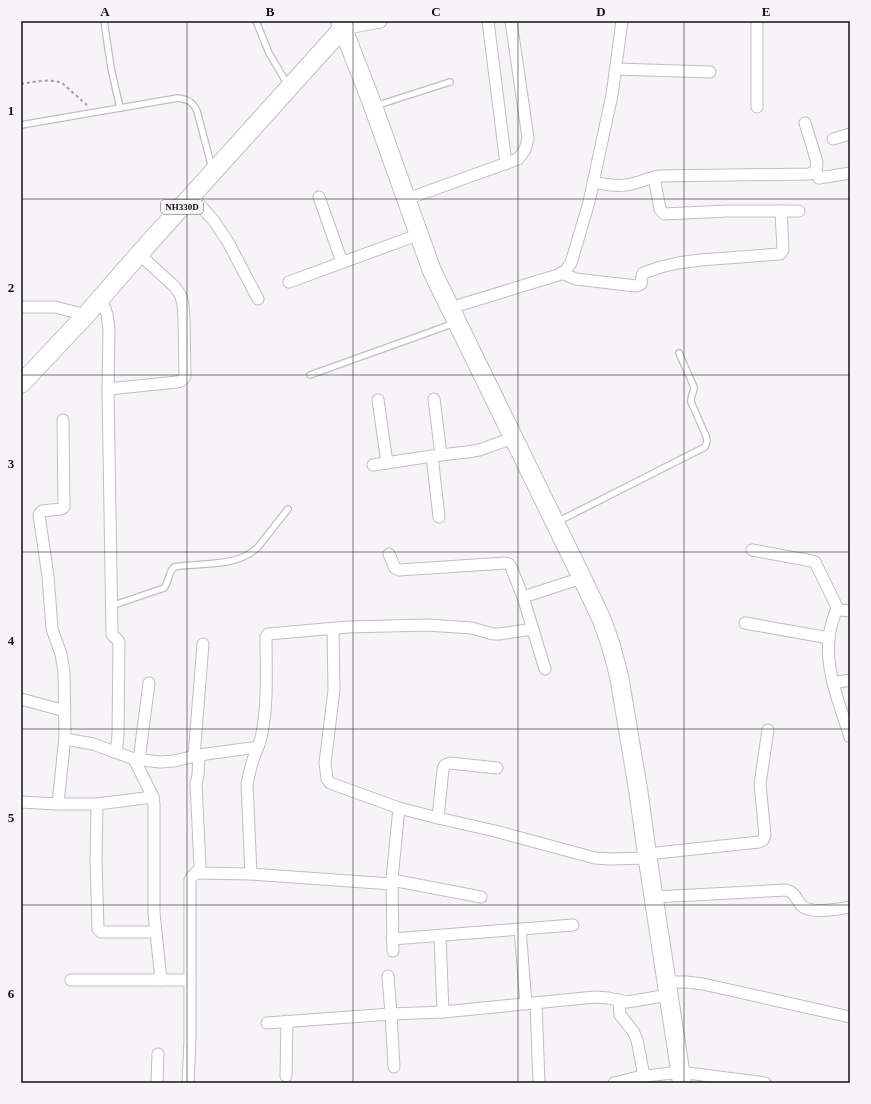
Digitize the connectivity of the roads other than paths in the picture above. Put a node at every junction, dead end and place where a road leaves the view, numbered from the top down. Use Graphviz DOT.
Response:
graph roads {
  1 [pos="104,21"];
  2 [pos="256,21"];
  3 [pos="380,21"];
  4 [pos="488,21"];
  5 [pos="512,21"];
  6 [pos="622,21"];
  7 [pos="757,21"];
  8 [pos="341,24"];
  9 [pos="616,69"];
  10 [pos="710,72"];
  11 [pos="450,82"];
  12 [pos="290,87"];
  13 [pos="373,106"];
  14 [pos="757,107"];
  15 [pos="120,108"];
  16 [pos="805,123"];
  17 [pos="21,125"];
  18 [pos="850,134"];
  19 [pos="834,138"];
  20 [pos="506,164"];
  21 [pos="816,170"];
  22 [pos="213,172"];
  23 [pos="850,173"];
  24 [pos="654,176"];
  25 [pos="593,182"];
  26 [pos="192,196"];
  27 [pos="319,197"];
  28 [pos="407,199"];
  29 [pos="781,211"];
  30 [pos="799,211"];
  31 [pos="420,234"];
  32 [pos="140,254"];
  33 [pos="342,262"];
  34 [pos="561,273"];
  35 [pos="289,282"];
  36 [pos="101,298"];
  37 [pos="258,299"];
  38 [pos="21,307"];
  39 [pos="86,315"];
  40 [pos="454,315"];
  41 [pos="679,353"];
  42 [pos="310,375"];
  43 [pos="21,384"];
  44 [pos="108,389"];
  45 [pos="434,399"];
  46 [pos="378,400"];
  47 [pos="63,420"];
  48 [pos="513,438"];
  49 [pos="436,456"];
  50 [pos="387,463"];
  51 [pos="373,466"];
  52 [pos="288,509"];
  53 [pos="439,518"];
  54 [pos="555,523"];
  55 [pos="752,550"];
  56 [pos="389,554"];
  57 [pos="582,578"];
  58 [pos="523,597"];
  59 [pos="112,606"];
  60 [pos="837,607"];
  61 [pos="850,612"];
  62 [pos="745,622"];
  63 [pos="334,628"];
  64 [pos="533,629"];
  65 [pos="829,638"];
  66 [pos="203,644"];
  67 [pos="545,669"];
  68 [pos="850,680"];
  69 [pos="149,682"];
  70 [pos="833,683"];
  71 [pos="21,700"];
  72 [pos="65,711"];
  73 [pos="768,730"];
  74 [pos="850,737"];
  75 [pos="65,739"];
  76 [pos="258,747"];
  77 [pos="116,752"];
  78 [pos="196,756"];
  79 [pos="137,759"];
  80 [pos="496,768"];
  81 [pos="153,797"];
  82 [pos="21,802"];
  83 [pos="58,804"];
  84 [pos="97,804"];
  85 [pos="399,808"];
  86 [pos="438,818"];
  87 [pos="647,856"];
  88 [pos="197,873"];
  89 [pos="251,874"];
  90 [pos="392,882"];
  91 [pos="481,896"];
  92 [pos="654,897"];
  93 [pos="850,908"];
  94 [pos="573,925"];
  95 [pos="520,929"];
  96 [pos="156,932"];
  97 [pos="440,936"];
  98 [pos="392,939"];
  99 [pos="393,951"];
  100 [pos="388,976"];
  101 [pos="72,980"];
  102 [pos="161,980"];
  103 [pos="190,980"];
  104 [pos="668,988"];
  105 [pos="619,1000"];
  106 [pos="531,1004"];
  107 [pos="443,1012"];
  108 [pos="391,1014"];
  109 [pos="850,1017"];
  110 [pos="287,1021"];
  111 [pos="267,1022"];
  112 [pos="158,1054"];
  113 [pos="394,1067"];
  114 [pos="286,1076"];
  115 [pos="644,1076"];
  116 [pos="681,1077"];
  117 [pos="157,1083"];
  118 [pos="188,1083"];
  119 [pos="539,1083"];
  120 [pos="614,1083"];
  121 [pos="765,1083"];
  1 -- 15 [label="lane"];
  2 -- 12 [label="lane"];
  3 -- 8 [label="street"];
  4 -- 20 [label="street"];
  5 -- 20 [label="street"];
  6 -- 9 [label="street"];
  7 -- 14 [label="street"];
  8 -- 12 [label="highway, NH330D"];
  8 -- 13 [label="highway"];
  9 -- 10 [label="street"];
  9 -- 25 [label="street"];
  11 -- 13 [label="lane"];
  12 -- 22 [label="highway, NH330D"];
  13 -- 28 [label="highway"];
  15 -- 17 [label="lane"];
  15 -- 22 [label="lane"];
  16 -- 21 [label="street"];
  18 -- 19 [label="street"];
  20 -- 28 [label="street"];
  21 -- 23 [label="street"];
  21 -- 24 [label="street"];
  22 -- 26 [label="highway, NH330D"];
  24 -- 25 [label="street"];
  24 -- 29 [label="street"];
  25 -- 34 [label="street"];
  26 -- 32 [label="highway, NH330D"];
  26 -- 37 [label="street"];
  27 -- 33 [label="street"];
  28 -- 31 [label="highway"];
  29 -- 30 [label="street"];
  29 -- 34 [label="street"];
  31 -- 33 [label="street"];
  31 -- 40 [label="highway"];
  32 -- 36 [label="highway, NH330D"];
  32 -- 44 [label="street"];
  33 -- 35 [label="street"];
  34 -- 40 [label="street"];
  36 -- 39 [label="highway, NH330D"];
  36 -- 44 [label="street"];
  38 -- 39 [label="street"];
  39 -- 43 [label="highway, NH330D"];
  40 -- 42 [label="lane"];
  40 -- 48 [label="highway"];
  41 -- 54 [label="lane"];
  44 -- 59 [label="street"];
  45 -- 49 [label="street"];
  46 -- 50 [label="street"];
  47 -- 72 [label="street"];
  48 -- 49 [label="street"];
  48 -- 54 [label="highway"];
  49 -- 50 [label="street"];
  49 -- 53 [label="street"];
  50 -- 51 [label="street"];
  52 -- 59 [label="lane"];
  54 -- 57 [label="highway"];
  55 -- 60 [label="street"];
  56 -- 58 [label="street"];
  57 -- 58 [label="street"];
  57 -- 87 [label="highway"];
  58 -- 64 [label="street"];
  59 -- 77 [label="street"];
  60 -- 61 [label="street"];
  60 -- 65 [label="street"];
  62 -- 65 [label="street"];
  63 -- 64 [label="street"];
  63 -- 76 [label="street"];
  63 -- 85 [label="street"];
  64 -- 67 [label="street"];
  65 -- 70 [label="street"];
  66 -- 78 [label="street"];
  68 -- 70 [label="street"];
  69 -- 79 [label="street"];
  70 -- 74 [label="street"];
  71 -- 72 [label="street"];
  72 -- 75 [label="street"];
  73 -- 87 [label="street"];
  75 -- 77 [label="street"];
  75 -- 83 [label="street"];
  76 -- 78 [label="street"];
  76 -- 89 [label="street"];
  77 -- 79 [label="street"];
  78 -- 79 [label="street"];
  78 -- 88 [label="street"];
  79 -- 81 [label="street"];
  80 -- 86 [label="street"];
  81 -- 84 [label="street"];
  81 -- 96 [label="street"];
  82 -- 83 [label="street"];
  83 -- 84 [label="street"];
  84 -- 96 [label="street"];
  85 -- 86 [label="street"];
  85 -- 90 [label="street"];
  86 -- 87 [label="street"];
  87 -- 92 [label="highway"];
  88 -- 89 [label="street"];
  88 -- 103 [label="street"];
  89 -- 90 [label="street"];
  90 -- 91 [label="street"];
  90 -- 98 [label="street"];
  92 -- 93 [label="street"];
  92 -- 104 [label="highway"];
  94 -- 95 [label="street"];
  95 -- 97 [label="street"];
  95 -- 106 [label="street"];
  96 -- 102 [label="street"];
  97 -- 98 [label="street"];
  97 -- 107 [label="street"];
  98 -- 99 [label="street"];
  100 -- 108 [label="street"];
  101 -- 102 [label="street"];
  102 -- 103 [label="street"];
  103 -- 118 [label="street"];
  104 -- 105 [label="street"];
  104 -- 109 [label="street"];
  104 -- 116 [label="highway"];
  105 -- 106 [label="street"];
  105 -- 115 [label="street"];
  106 -- 107 [label="street"];
  106 -- 119 [label="street"];
  107 -- 108 [label="street"];
  108 -- 110 [label="street"];
  108 -- 113 [label="street"];
  110 -- 111 [label="street"];
  110 -- 114 [label="street"];
  112 -- 117 [label="street"];
  115 -- 116 [label="street"];
  115 -- 120 [label="street"];
  116 -- 121 [label="street"];
}
